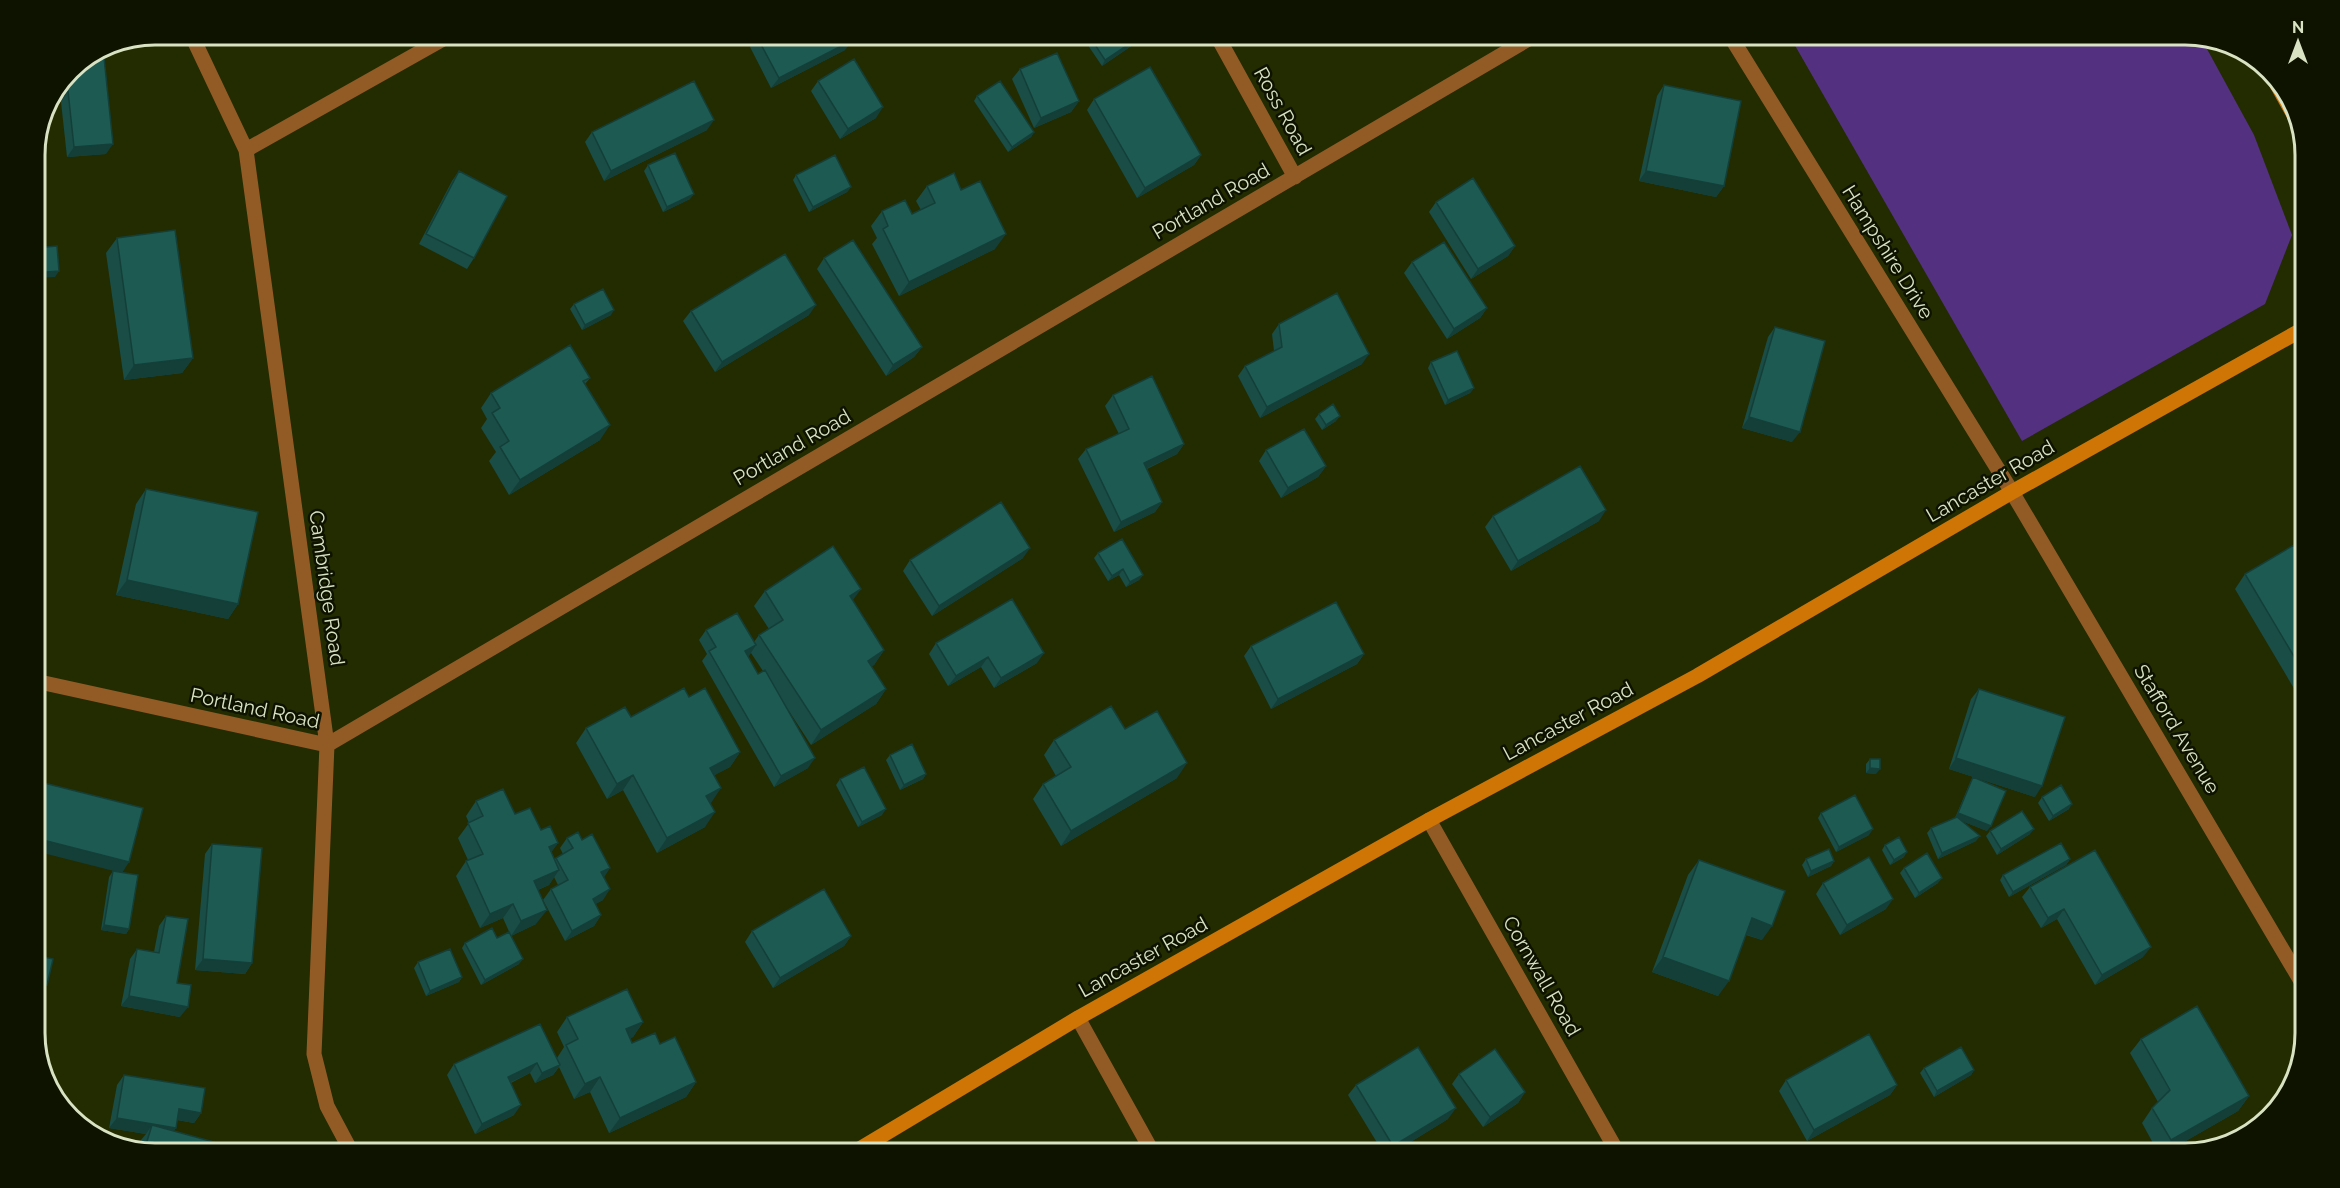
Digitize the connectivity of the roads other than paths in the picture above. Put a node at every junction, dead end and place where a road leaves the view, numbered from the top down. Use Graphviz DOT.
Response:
graph roads {
  1 [pos="196,45"];
  2 [pos="432,45"];
  3 [pos="1222,45"];
  4 [pos="1518,45"];
  5 [pos="1737,45"];
  6 [pos="246,150"];
  7 [pos="1295,177"];
  8 [pos="2295,334"];
  9 [pos="2012,492"];
  10 [pos="45,683"];
  11 [pos="327,745"];
  12 [pos="1430,820"];
  13 [pos="2295,969"];
  14 [pos="1078,1018"];
  15 [pos="346,1143"];
  16 [pos="871,1143"];
  17 [pos="1147,1143"];
  18 [pos="1612,1143"];
  1 -- 6 [label="street, Cambridge Road"];
  2 -- 6 [label="street"];
  3 -- 7 [label="street, Ross Road"];
  4 -- 7 [label="street, Portland Road"];
  5 -- 9 [label="street, Hampshire Drive"];
  6 -- 11 [label="street, Cambridge Road"];
  7 -- 11 [label="street, Portland Road"];
  8 -- 9 [label="street, Lancaster Road"];
  9 -- 12 [label="street, Lancaster Road"];
  9 -- 13 [label="street, Stafford Avenue"];
  10 -- 11 [label="street, Portland Road"];
  11 -- 15 [label="street, Cambridge Road"];
  12 -- 14 [label="street, Lancaster Road"];
  12 -- 18 [label="street, Cornwall Road"];
  14 -- 16 [label="street, Lancaster Road"];
  14 -- 17 [label="street"];
}
